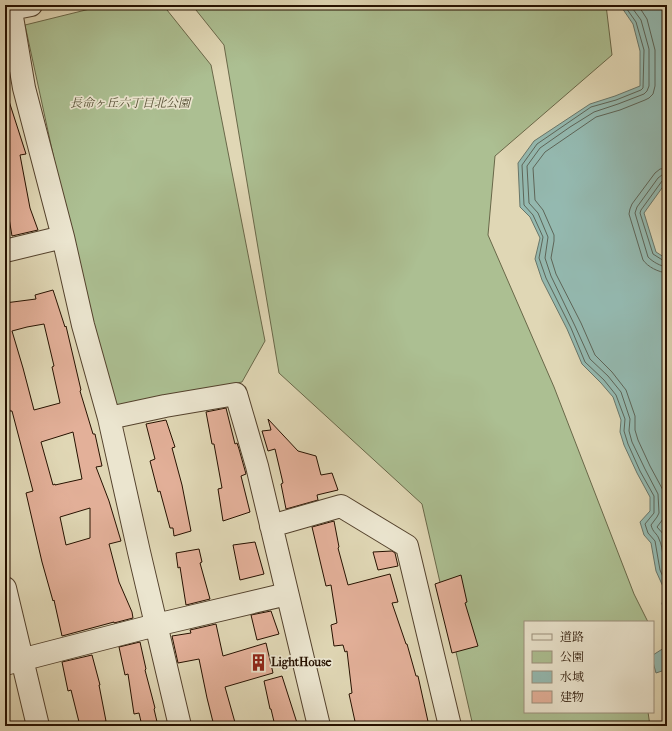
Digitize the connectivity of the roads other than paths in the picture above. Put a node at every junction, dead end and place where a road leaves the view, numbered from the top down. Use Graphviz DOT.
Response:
graph roads {
  1 [pos="17,6"];
  2 [pos="62,237"];
  3 [pos="5,251"];
  4 [pos="109,418"];
  5 [pos="271,526"];
  6 [pos="5,588"];
  7 [pos="287,594"];
  8 [pos="156,625"];
  9 [pos="14,662"];
  10 [pos="38,726"];
  11 [pos="180,726"];
  12 [pos="319,726"];
  13 [pos="450,726"];
  1 -- 2 [label="street"];
  2 -- 3 [label="street"];
  2 -- 4 [label="street"];
  4 -- 5 [label="street"];
  4 -- 8 [label="street"];
  5 -- 7 [label="street"];
  5 -- 13 [label="street"];
  6 -- 9 [label="street"];
  7 -- 8 [label="street"];
  7 -- 12 [label="street"];
  8 -- 9 [label="street"];
  8 -- 11 [label="street"];
  9 -- 10 [label="street"];
}
